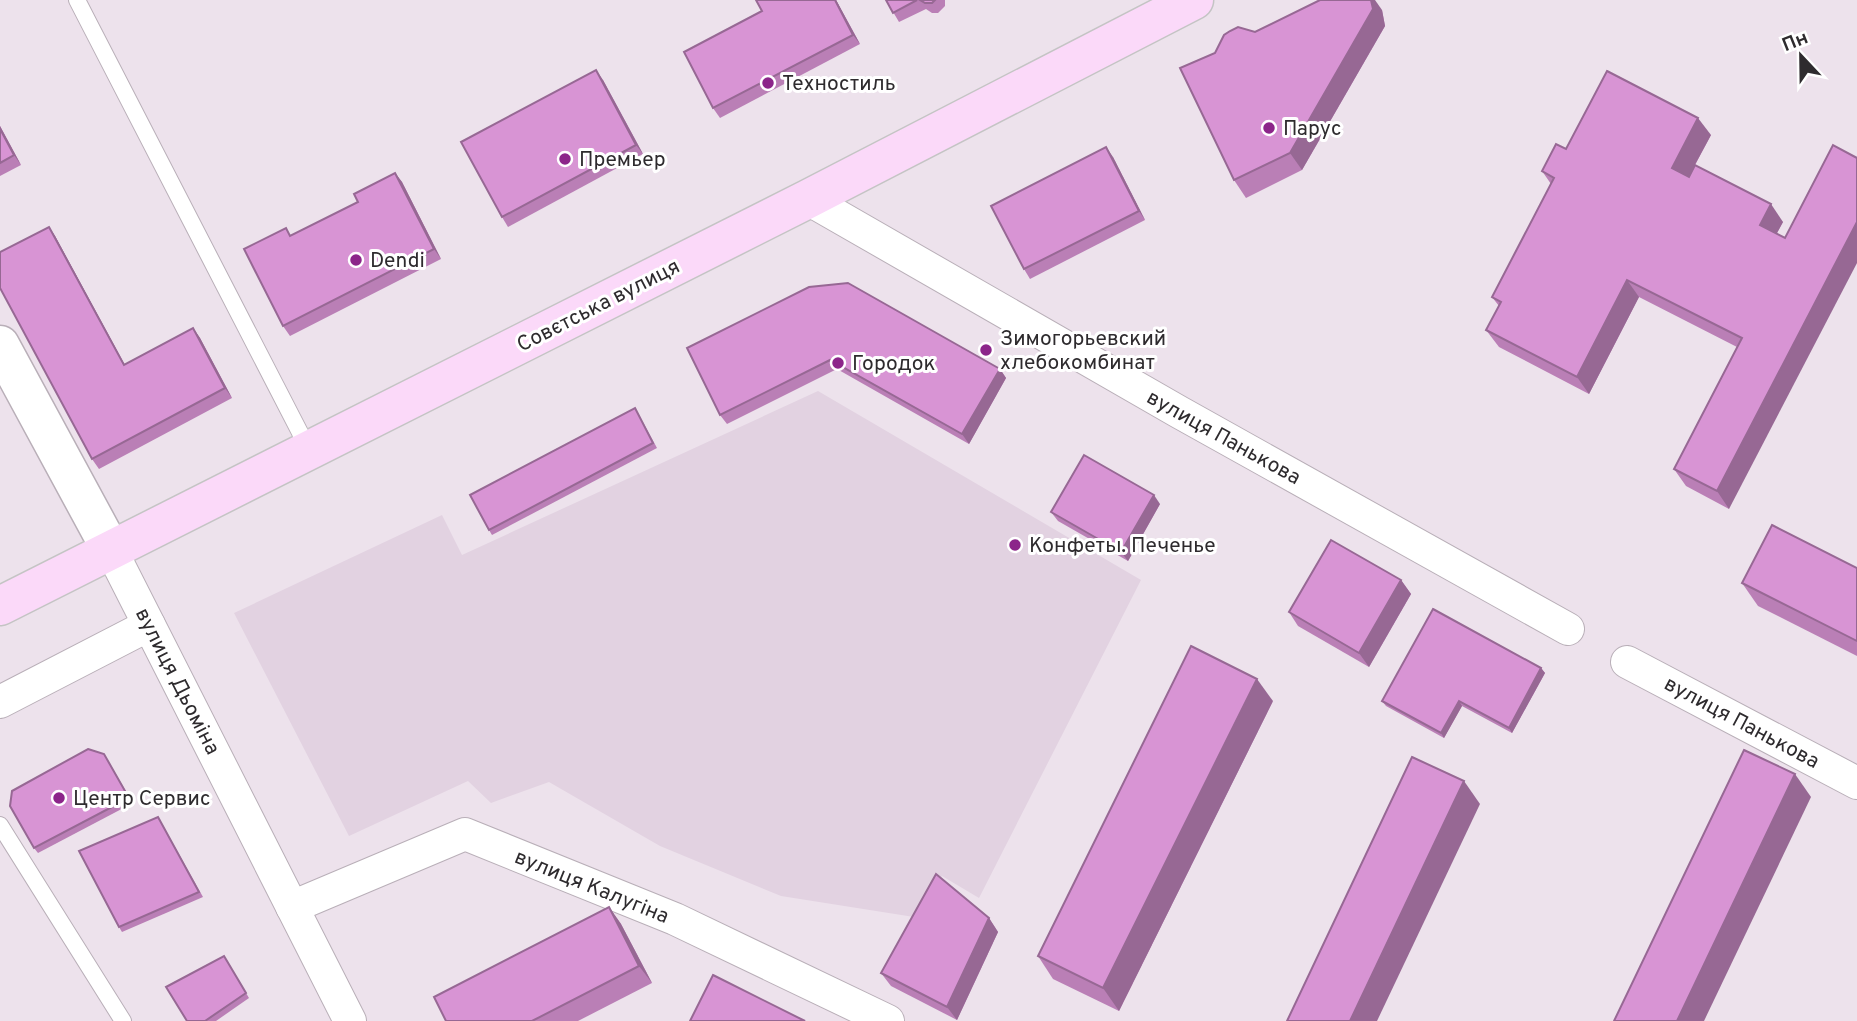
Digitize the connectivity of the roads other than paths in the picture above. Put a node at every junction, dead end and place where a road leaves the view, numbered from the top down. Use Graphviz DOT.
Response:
graph roads {
  1 [pos="77,0"];
  2 [pos="1194,0"];
  3 [pos="808,199"];
  4 [pos="0,345"];
  5 [pos="309,450"];
  6 [pos="111,550"];
  7 [pos="0,606"];
  8 [pos="149,625"];
  9 [pos="1568,629"];
  10 [pos="1627,662"];
  11 [pos="0,702"];
  12 [pos="1857,783"];
  13 [pos="0,825"];
  14 [pos="292,907"];
  15 [pos="124,1021"];
  16 [pos="350,1021"];
  17 [pos="888,1021"];
  1 -- 5 [label="lane"];
  2 -- 3 [label="main road, Совєтська вулиця"];
  3 -- 5 [label="main road, Совєтська вулиця"];
  3 -- 9 [label="street, вулиця Панькова"];
  4 -- 6 [label="street, вулиця Дьоміна"];
  5 -- 6 [label="main road, Совєтська вулиця"];
  6 -- 7 [label="main road, Совєтська вулиця"];
  6 -- 8 [label="street, вулиця Дьоміна"];
  8 -- 11 [label="street"];
  8 -- 14 [label="street, вулиця Дьоміна"];
  10 -- 12 [label="street, вулиця Панькова"];
  13 -- 15 [label="lane"];
  14 -- 16 [label="street, вулиця Дьоміна"];
  14 -- 17 [label="street, вулиця Калугіна"];
}
